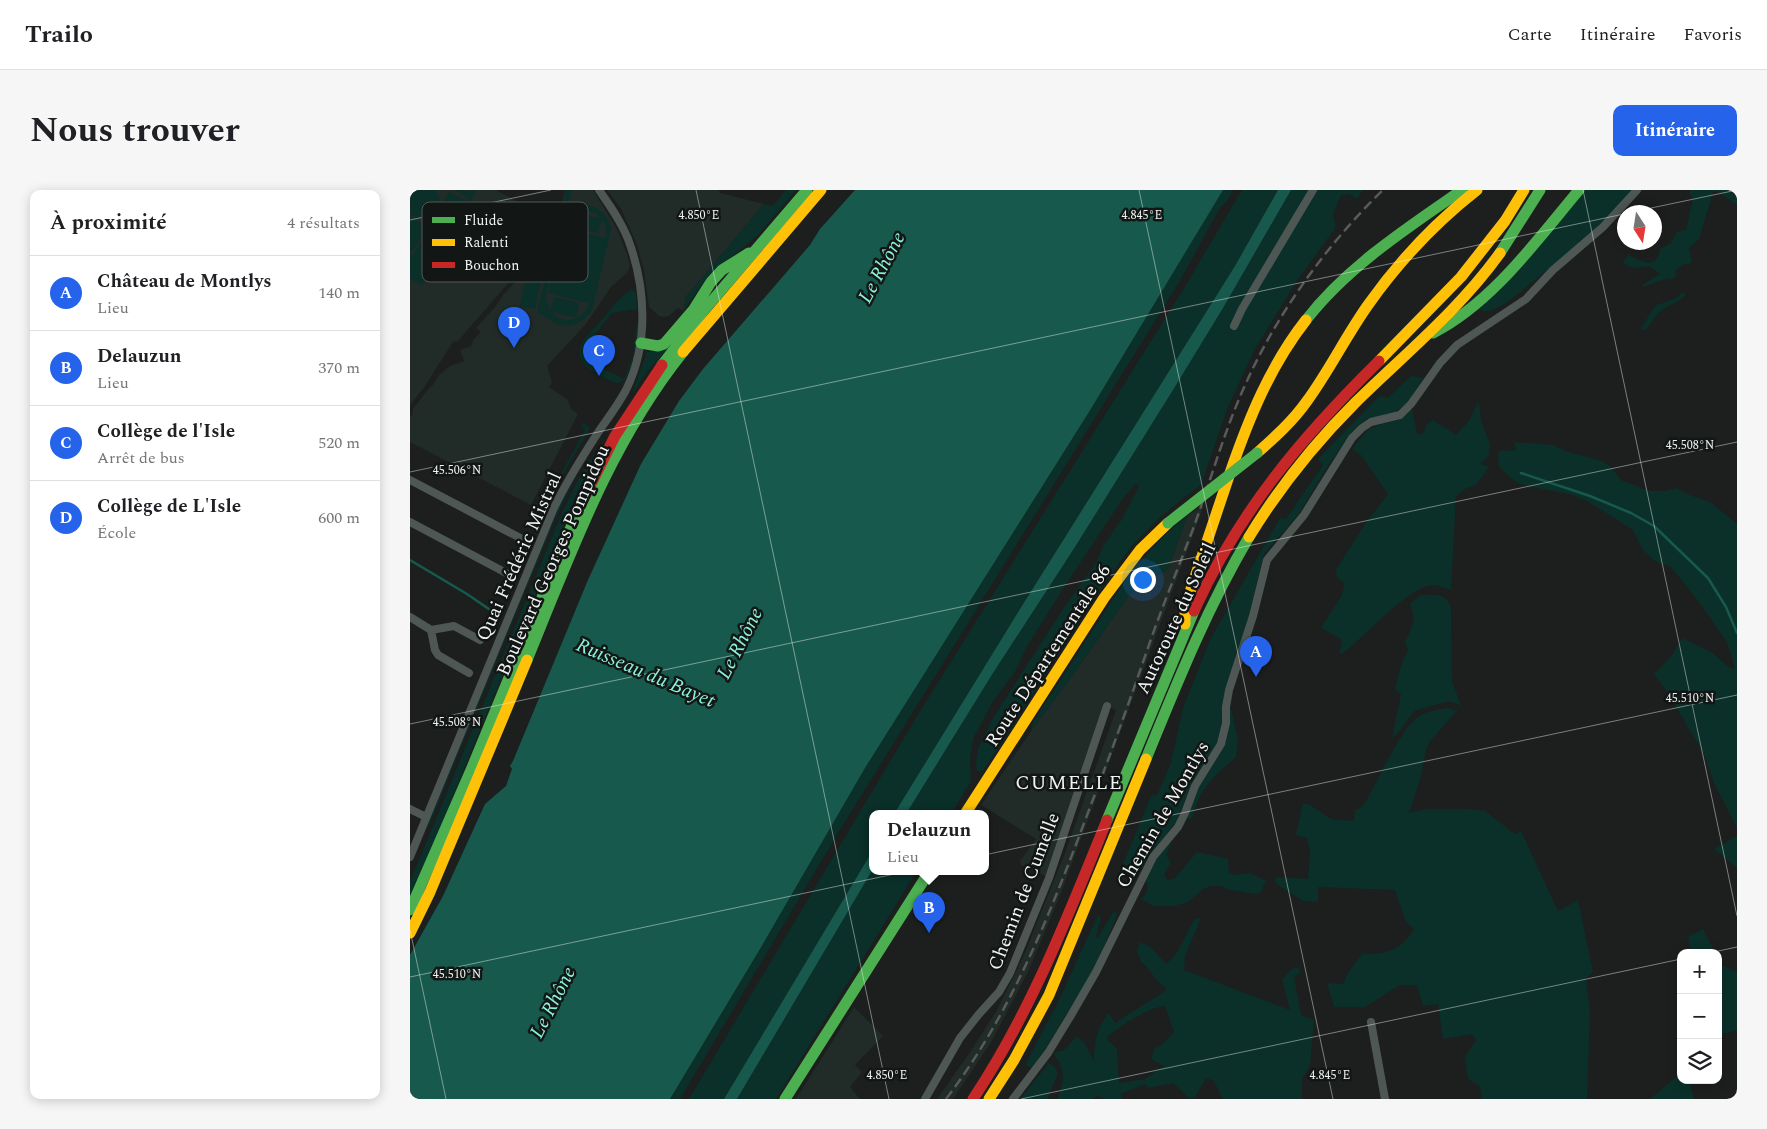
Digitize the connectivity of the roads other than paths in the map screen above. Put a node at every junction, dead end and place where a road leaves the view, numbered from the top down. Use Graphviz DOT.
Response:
graph roads {
  1 [pos="599,190"];
  2 [pos="807,190"];
  3 [pos="821,190"];
  4 [pos="1313,190"];
  5 [pos="1462,190"];
  6 [pos="1477,190"];
  7 [pos="1524,190"];
  8 [pos="1540,190"];
  9 [pos="1578,190"];
  10 [pos="1637,190"];
  11 [pos="760,246"];
  12 [pos="1234,326"];
  13 [pos="1426,336"];
  14 [pos="641,343"];
  15 [pos="410,480"];
  16 [pos="410,522"];
  17 [pos="524,540"];
  18 [pos="510,575"];
  19 [pos="410,617"];
  20 [pos="431,630"];
  21 [pos="1185,630"];
  22 [pos="480,640"];
  23 [pos="469,673"];
  24 [pos="1107,706"];
  25 [pos="410,809"];
  26 [pos="968,810"];
  27 [pos="426,817"];
  28 [pos="410,857"];
  29 [pos="927,875"];
  30 [pos="410,910"];
  31 [pos="410,933"];
  32 [pos="1371,1022"];
  33 [pos="785,1099"];
  34 [pos="925,1099"];
  35 [pos="973,1099"];
  36 [pos="989,1099"];
  37 [pos="1013,1099"];
  38 [pos="1385,1099"];
  1 -- 14 [label="street, Quai Frédéric Mistral"];
  2 -- 11 [label="main road, Boulevard Georges Pompidou"];
  3 -- 31 [label="main road, Boulevard Georges Pompidou"];
  4 -- 12 [label="street"];
  5 -- 21 [label="main road"];
  6 -- 26 [label="main road, Route Départementale 86, bridge"];
  7 -- 21 [label="main road, Autoroute du Soleil"];
  8 -- 13 [label="main road, Autoroute du Soleil"];
  9 -- 13 [label="main road"];
  10 -- 37 [label="street, Chemin de Montlys"];
  11 -- 14 [label="main road"];
  11 -- 30 [label="main road, Boulevard Georges Pompidou"];
  13 -- 36 [label="main road, Autoroute du Soleil"];
  14 -- 27 [label="street, Quai Frédéric Mistral"];
  15 -- 17 [label="street"];
  16 -- 18 [label="street"];
  19 -- 20 [label="street"];
  20 -- 22 [label="street"];
  20 -- 23 [label="street"];
  21 -- 35 [label="main road, Autoroute du Soleil"];
  24 -- 34 [label="street, Chemin de Cumelle"];
  25 -- 27 [label="street"];
  27 -- 28 [label="street, Quai Frédéric Mistral"];
  29 -- 33 [label="main road"];
  32 -- 38 [label="street"];
}
